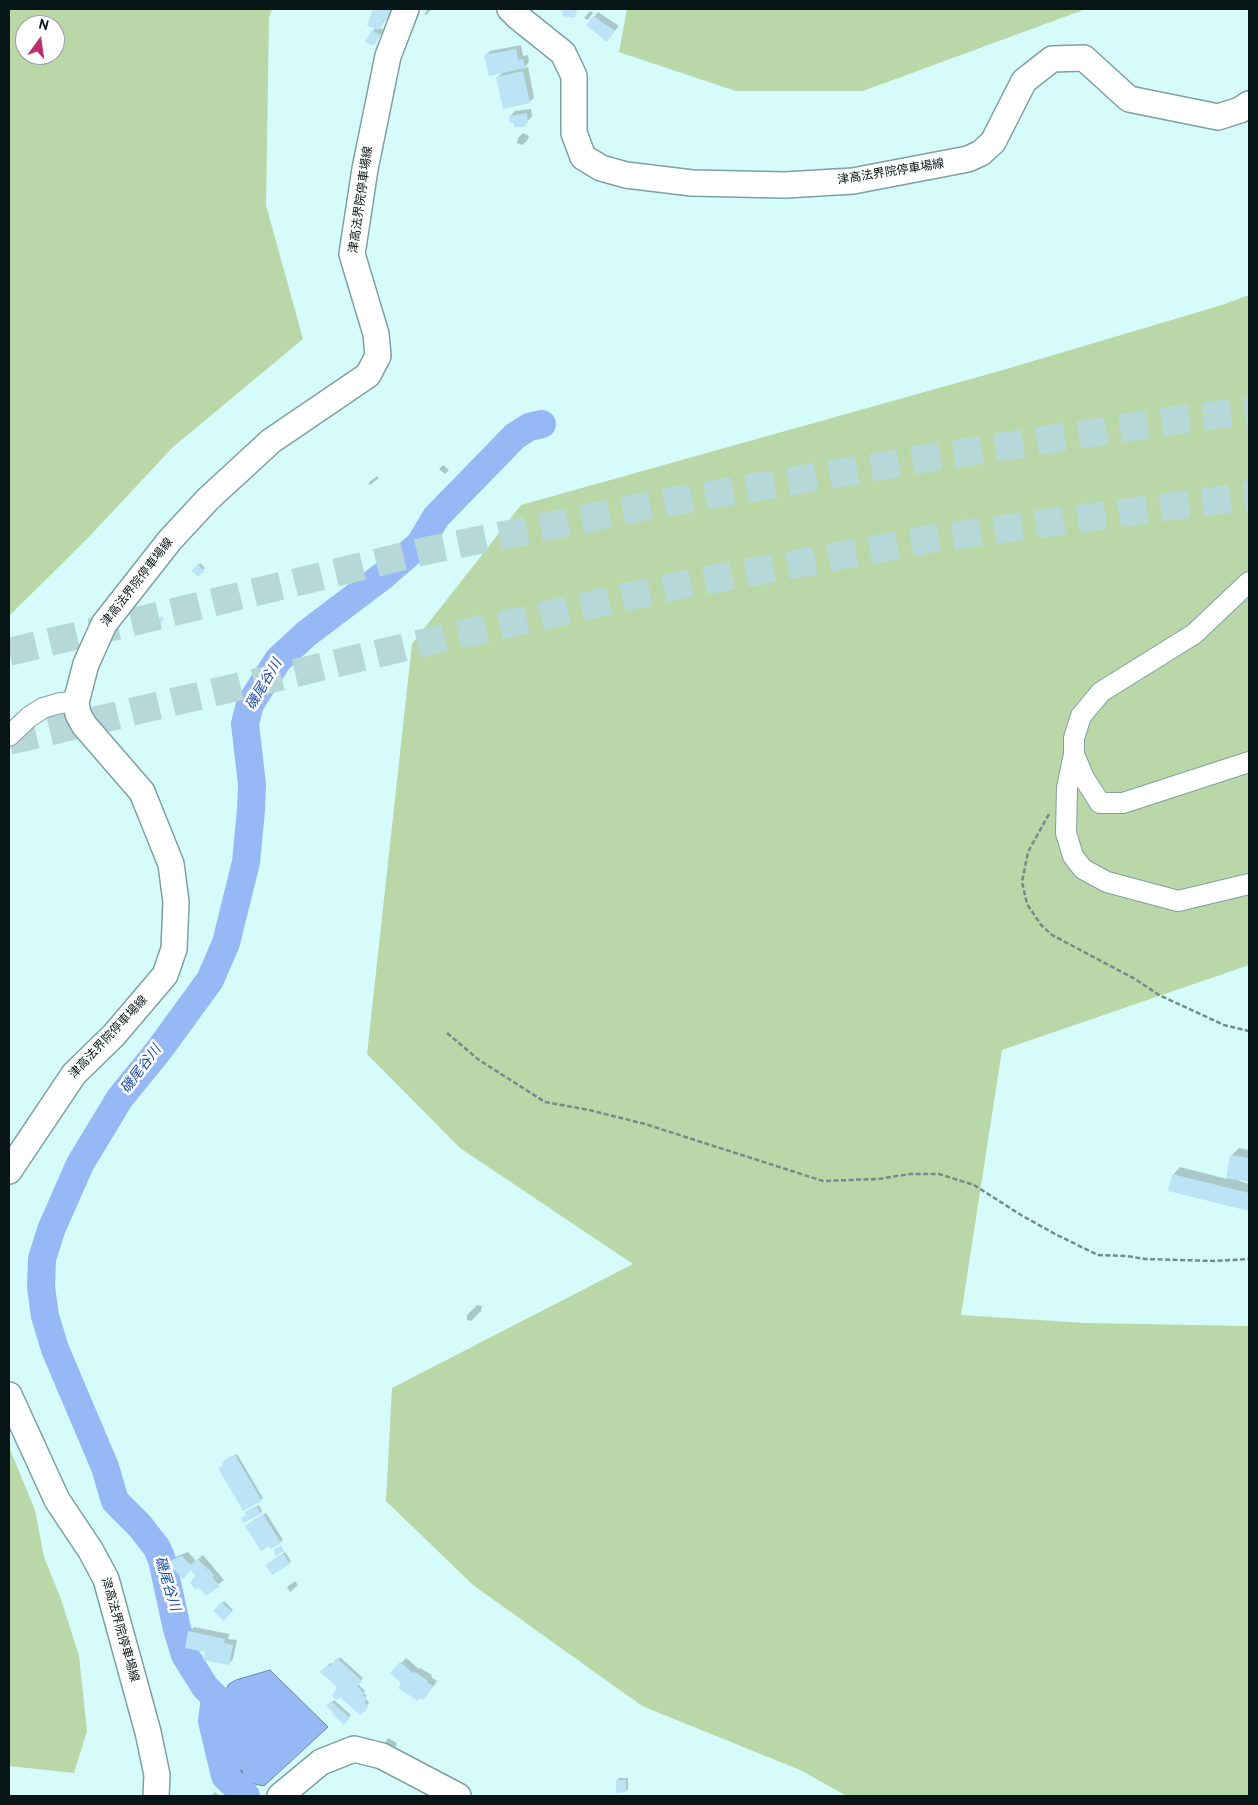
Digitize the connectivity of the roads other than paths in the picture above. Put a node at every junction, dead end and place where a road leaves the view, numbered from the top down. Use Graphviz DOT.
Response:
graph roads {
  1 [pos="406,9"];
  2 [pos="510,9"];
  3 [pos="1249,104"];
  4 [pos="1249,582"];
  5 [pos="76,702"];
  6 [pos="9,736"];
  7 [pos="1074,754"];
  8 [pos="1249,762"];
  9 [pos="1249,884"];
  10 [pos="9,1172"];
  11 [pos="9,1395"];
  12 [pos="156,1796"];
  13 [pos="280,1796"];
  14 [pos="458,1796"];
  1 -- 5 [label="main road, 津高法界院停車場線"];
  2 -- 3 [label="main road, 津高法界院停車場線"];
  4 -- 7 [label="street"];
  5 -- 6 [label="street"];
  5 -- 10 [label="main road, 津高法界院停車場線"];
  7 -- 8 [label="street"];
  7 -- 9 [label="street"];
  11 -- 12 [label="main road, 津高法界院停車場線"];
  13 -- 14 [label="main road"];
}
